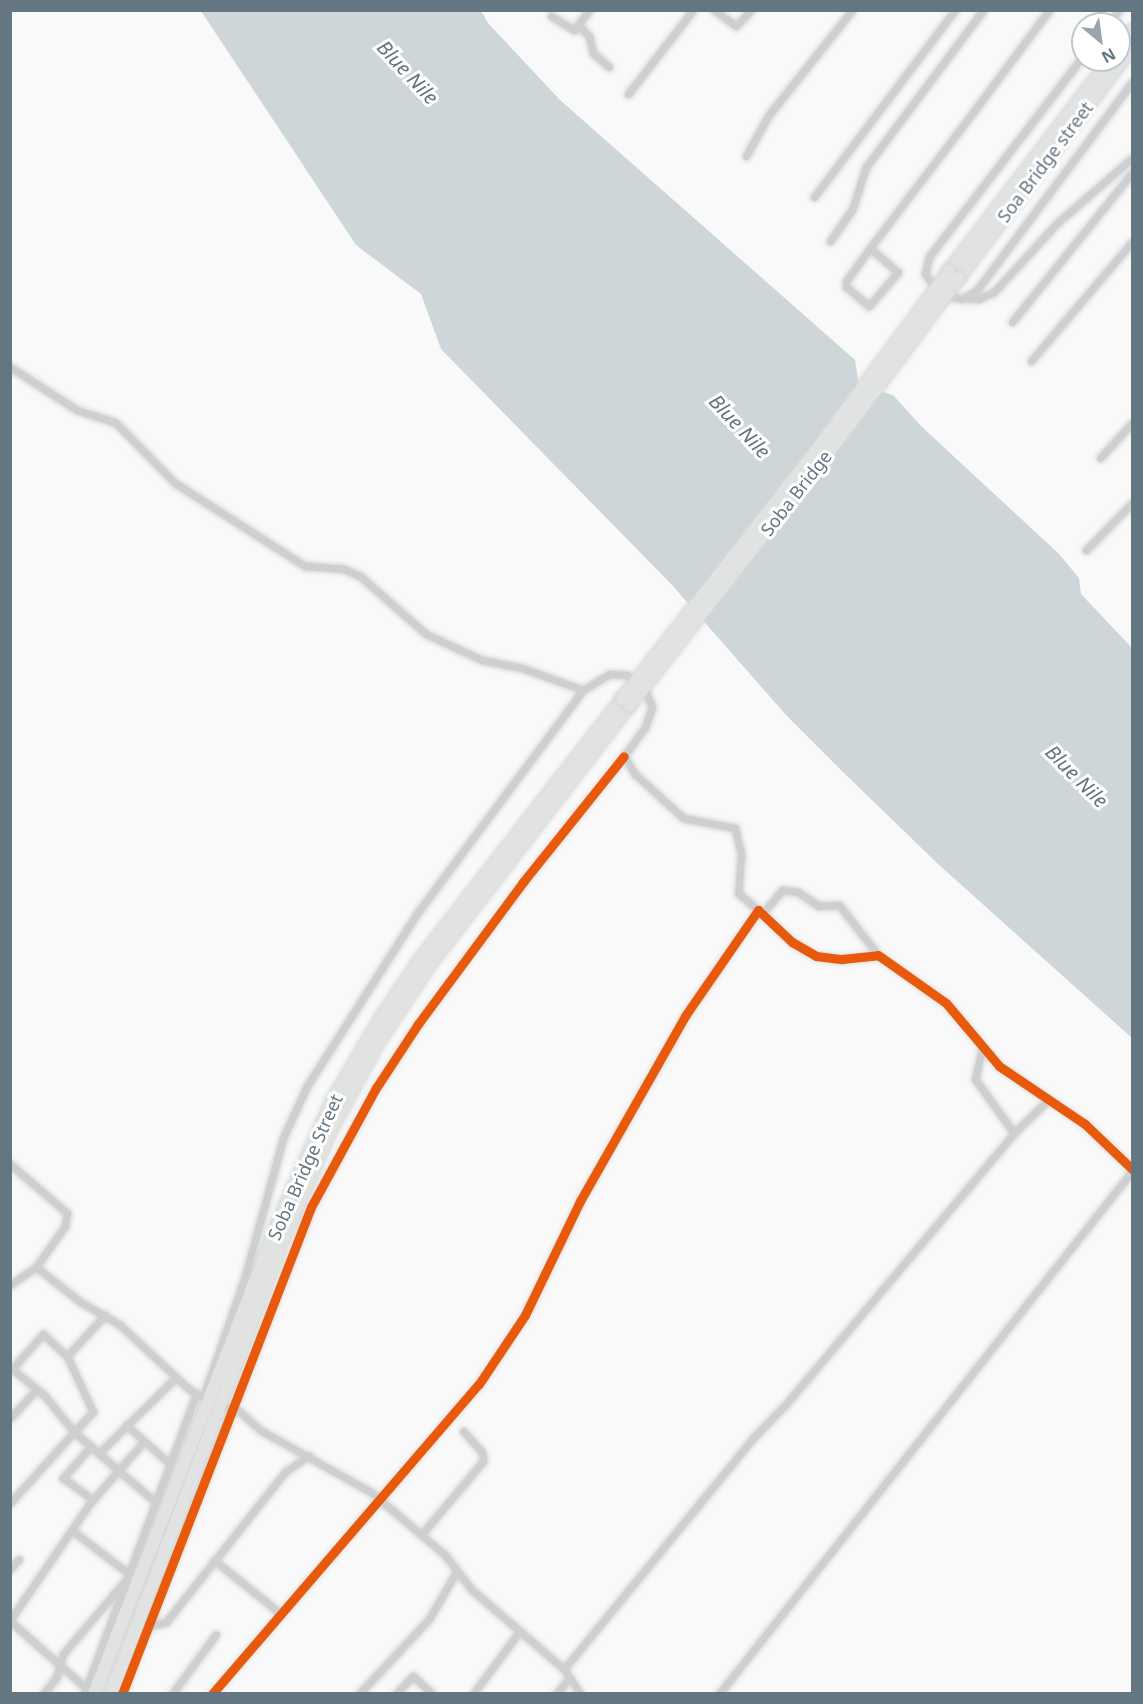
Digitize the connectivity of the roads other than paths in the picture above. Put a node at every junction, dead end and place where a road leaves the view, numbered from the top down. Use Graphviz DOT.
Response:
graph roads {
  1 [pos="589,10"];
  2 [pos="693,10"];
  3 [pos="714,10"];
  4 [pos="751,10"];
  5 [pos="852,10"];
  6 [pos="955,10"];
  7 [pos="983,10"];
  8 [pos="1049,10"];
  9 [pos="551,16"];
  10 [pos="579,26"];
  11 [pos="1132,48"];
  12 [pos="609,67"];
  13 [pos="1071,72"];
  14 [pos="1101,72"];
  15 [pos="1132,82"];
  16 [pos="628,94"];
  17 [pos="746,156"];
  18 [pos="1132,158"];
  19 [pos="1132,172"];
  20 [pos="814,197"];
  21 [pos="830,241"];
  22 [pos="1132,242"];
  23 [pos="870,248"];
  24 [pos="954,274"];
  25 [pos="967,298"];
  26 [pos="1012,322"];
  27 [pos="1032,361"];
  28 [pos="10,367"];
  29 [pos="1132,423"];
  30 [pos="1100,458"];
  31 [pos="1132,503"];
  32 [pos="1086,550"];
  33 [pos="584,690"];
  34 [pos="626,702"];
  35 [pos="624,756"];
  36 [pos="760,912"];
  37 [pos="878,955"];
  38 [pos="982,1049"];
  39 [pos="1048,1100"];
  40 [pos="1014,1133"];
  41 [pos="10,1164"];
  42 [pos="1132,1170"];
  43 [pos="36,1267"];
  44 [pos="10,1285"];
  45 [pos="105,1315"];
  46 [pos="67,1356"];
  47 [pos="176,1377"];
  48 [pos="35,1390"];
  49 [pos="212,1401"];
  50 [pos="10,1418"];
  51 [pos="126,1425"];
  52 [pos="463,1431"];
  53 [pos="74,1432"];
  54 [pos="144,1440"];
  55 [pos="91,1446"];
  56 [pos="99,1453"];
  57 [pos="309,1455"];
  58 [pos="170,1464"];
  59 [pos="119,1470"];
  60 [pos="93,1500"];
  61 [pos="381,1500"];
  62 [pos="155,1502"];
  63 [pos="10,1503"];
  64 [pos="73,1531"];
  65 [pos="422,1535"];
  66 [pos="19,1559"];
  67 [pos="214,1560"];
  68 [pos="10,1569"];
  69 [pos="456,1572"];
  70 [pos="127,1577"];
  71 [pos="281,1614"];
  72 [pos="10,1620"];
  73 [pos="150,1626"];
  74 [pos="519,1632"];
  75 [pos="216,1634"];
  76 [pos="58,1664"];
  77 [pos="564,1669"];
  78 [pos="568,1678"];
  79 [pos="88,1692"];
  80 [pos="123,1693"];
  81 [pos="43,1694"];
  82 [pos="172,1694"];
  83 [pos="212,1694"];
  84 [pos="359,1694"];
  85 [pos="396,1694"];
  86 [pos="432,1694"];
  87 [pos="473,1694"];
  88 [pos="556,1694"];
  89 [pos="580,1694"];
  90 [pos="720,1694"];
  1 -- 10 [label="street"];
  2 -- 16 [label="street"];
  3 -- 4 [label="street"];
  5 -- 17 [label="street"];
  6 -- 20 [label="street"];
  7 -- 21 [label="street"];
  8 -- 23 [label="street"];
  9 -- 10 [label="street"];
  10 -- 12 [label="street"];
  11 -- 24 [label="highway, Soa Bridge street"];
  13 -- 25 [label="street"];
  14 -- 24 [label="highway"];
  15 -- 25 [label="street"];
  18 -- 25 [label="street"];
  19 -- 26 [label="street"];
  22 -- 27 [label="street"];
  23 -- 23 [label="street"];
  24 -- 34 [label="highway, Soba Bridge, bridge"];
  28 -- 33 [label="street"];
  29 -- 30 [label="street"];
  31 -- 32 [label="street"];
  33 -- 35 [label="street"];
  33 -- 49 [label="street"];
  34 -- 49 [label="highway, Soba Bridge Street"];
  35 -- 36 [label="street"];
  35 -- 49 [label="street"];
  36 -- 37 [label="street"];
  36 -- 37 [label="street"];
  36 -- 61 [label="street"];
  37 -- 38 [label="street"];
  38 -- 39 [label="street"];
  38 -- 40 [label="street"];
  39 -- 40 [label="street"];
  39 -- 42 [label="street"];
  40 -- 77 [label="street"];
  41 -- 43 [label="street"];
  42 -- 90 [label="street"];
  43 -- 44 [label="street"];
  43 -- 45 [label="street"];
  45 -- 46 [label="street"];
  45 -- 47 [label="street"];
  46 -- 48 [label="street"];
  46 -- 53 [label="street"];
  47 -- 49 [label="street"];
  47 -- 51 [label="street"];
  48 -- 50 [label="street"];
  48 -- 53 [label="street"];
  49 -- 57 [label="street"];
  49 -- 58 [label="street"];
  49 -- 73 [label="street"];
  49 -- 79 [label="highway, Soba Bridge Street"];
  49 -- 80 [label="highway, Soba Bridge Street"];
  51 -- 54 [label="street"];
  51 -- 56 [label="street"];
  52 -- 65 [label="street"];
  53 -- 55 [label="street"];
  53 -- 63 [label="street"];
  54 -- 58 [label="street"];
  54 -- 59 [label="street"];
  55 -- 56 [label="street"];
  55 -- 60 [label="street"];
  56 -- 59 [label="street"];
  57 -- 61 [label="street"];
  57 -- 67 [label="street"];
  58 -- 62 [label="street"];
  59 -- 60 [label="street"];
  59 -- 62 [label="street"];
  60 -- 64 [label="street"];
  61 -- 65 [label="street"];
  61 -- 71 [label="street"];
  62 -- 70 [label="street"];
  64 -- 70 [label="street"];
  64 -- 72 [label="street"];
  65 -- 69 [label="street"];
  66 -- 68 [label="street"];
  67 -- 71 [label="street"];
  67 -- 73 [label="street"];
  69 -- 74 [label="street"];
  69 -- 84 [label="street"];
  70 -- 76 [label="street"];
  70 -- 79 [label="street"];
  71 -- 83 [label="street"];
  72 -- 76 [label="street"];
  73 -- 80 [label="street"];
  74 -- 77 [label="street"];
  74 -- 87 [label="street"];
  75 -- 82 [label="street"];
  76 -- 79 [label="street"];
  76 -- 81 [label="street"];
  77 -- 78 [label="street"];
  78 -- 88 [label="street"];
  78 -- 89 [label="street"];
  85 -- 86 [label="street"];
}
